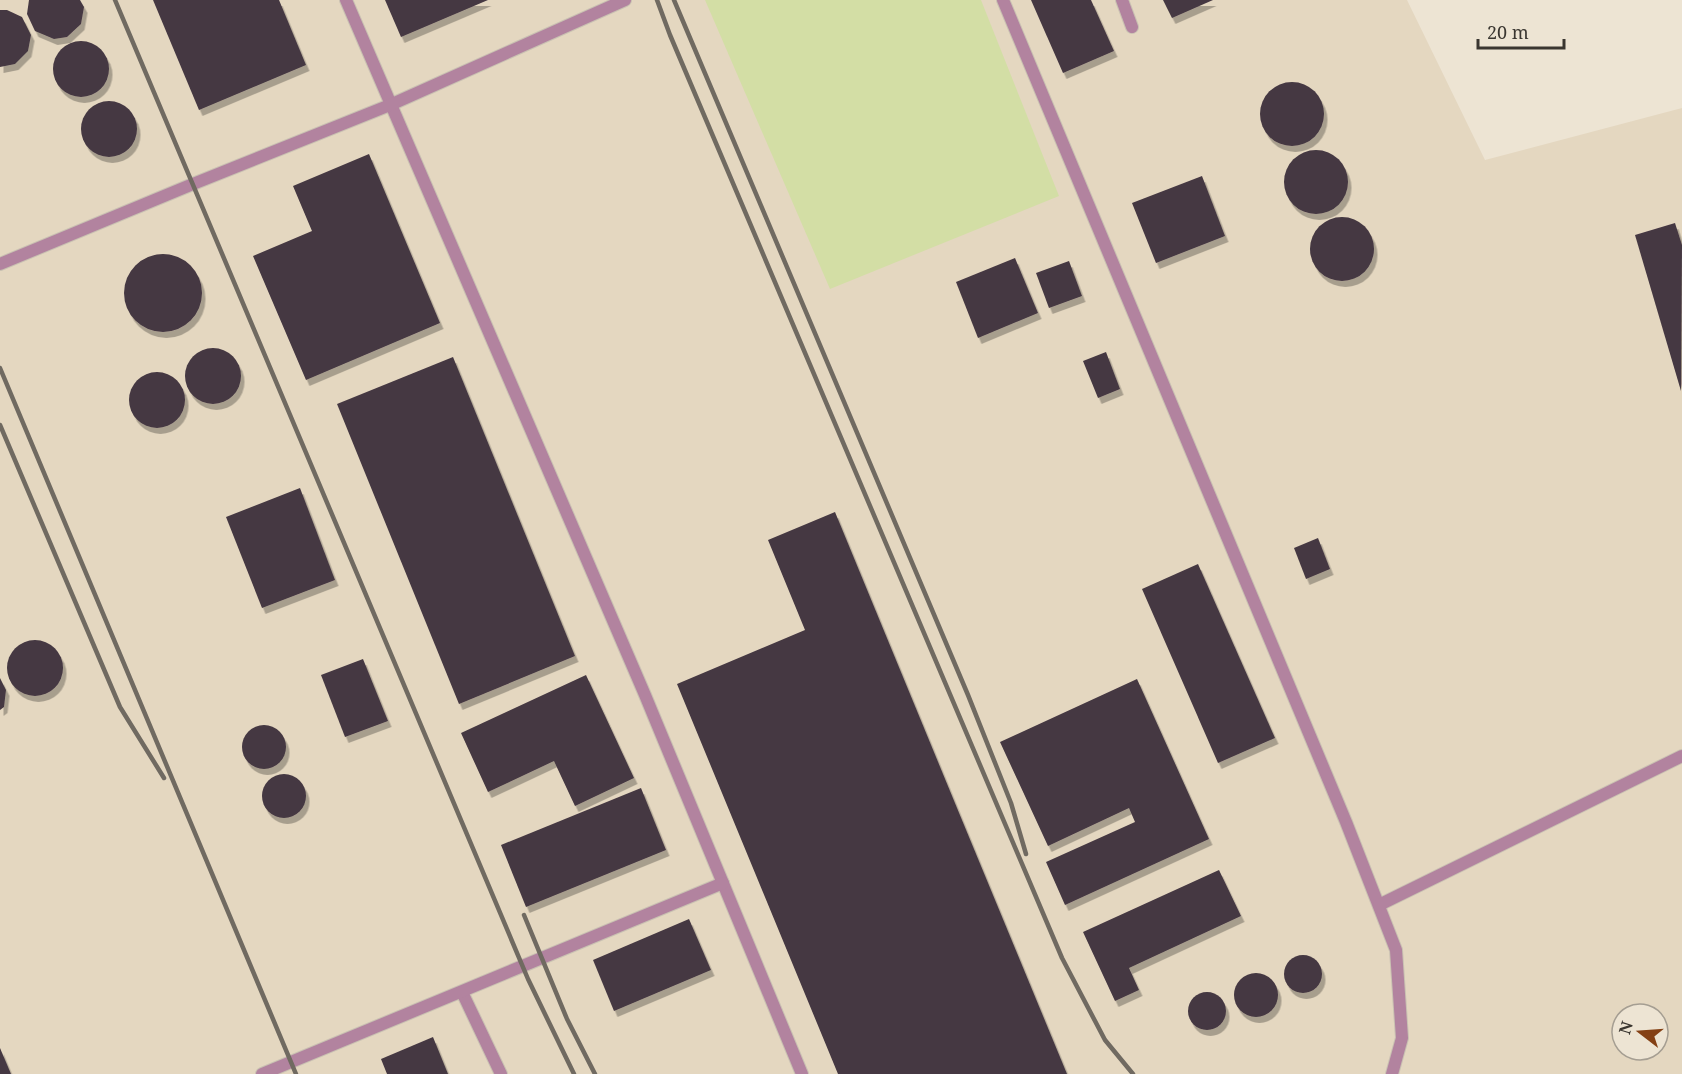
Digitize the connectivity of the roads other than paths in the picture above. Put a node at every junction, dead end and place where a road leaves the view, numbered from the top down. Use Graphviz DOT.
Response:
graph roads {
  1 [pos="346,0"];
  2 [pos="625,0"];
  3 [pos="1003,0"];
  4 [pos="1122,0"];
  5 [pos="1132,27"];
  6 [pos="390,105"];
  7 [pos="0,264"];
  8 [pos="1682,756"];
  9 [pos="723,883"];
  10 [pos="1379,905"];
  11 [pos="462,992"];
  12 [pos="262,1074"];
  13 [pos="501,1074"];
  14 [pos="802,1074"];
  15 [pos="1392,1074"];
  1 -- 6 [label="lane"];
  2 -- 6 [label="lane"];
  3 -- 10 [label="lane"];
  4 -- 5 [label="lane"];
  6 -- 7 [label="lane"];
  6 -- 9 [label="lane"];
  8 -- 10 [label="lane"];
  9 -- 11 [label="lane"];
  9 -- 14 [label="lane"];
  10 -- 15 [label="lane"];
  11 -- 12 [label="lane"];
  11 -- 13 [label="lane"];
}
